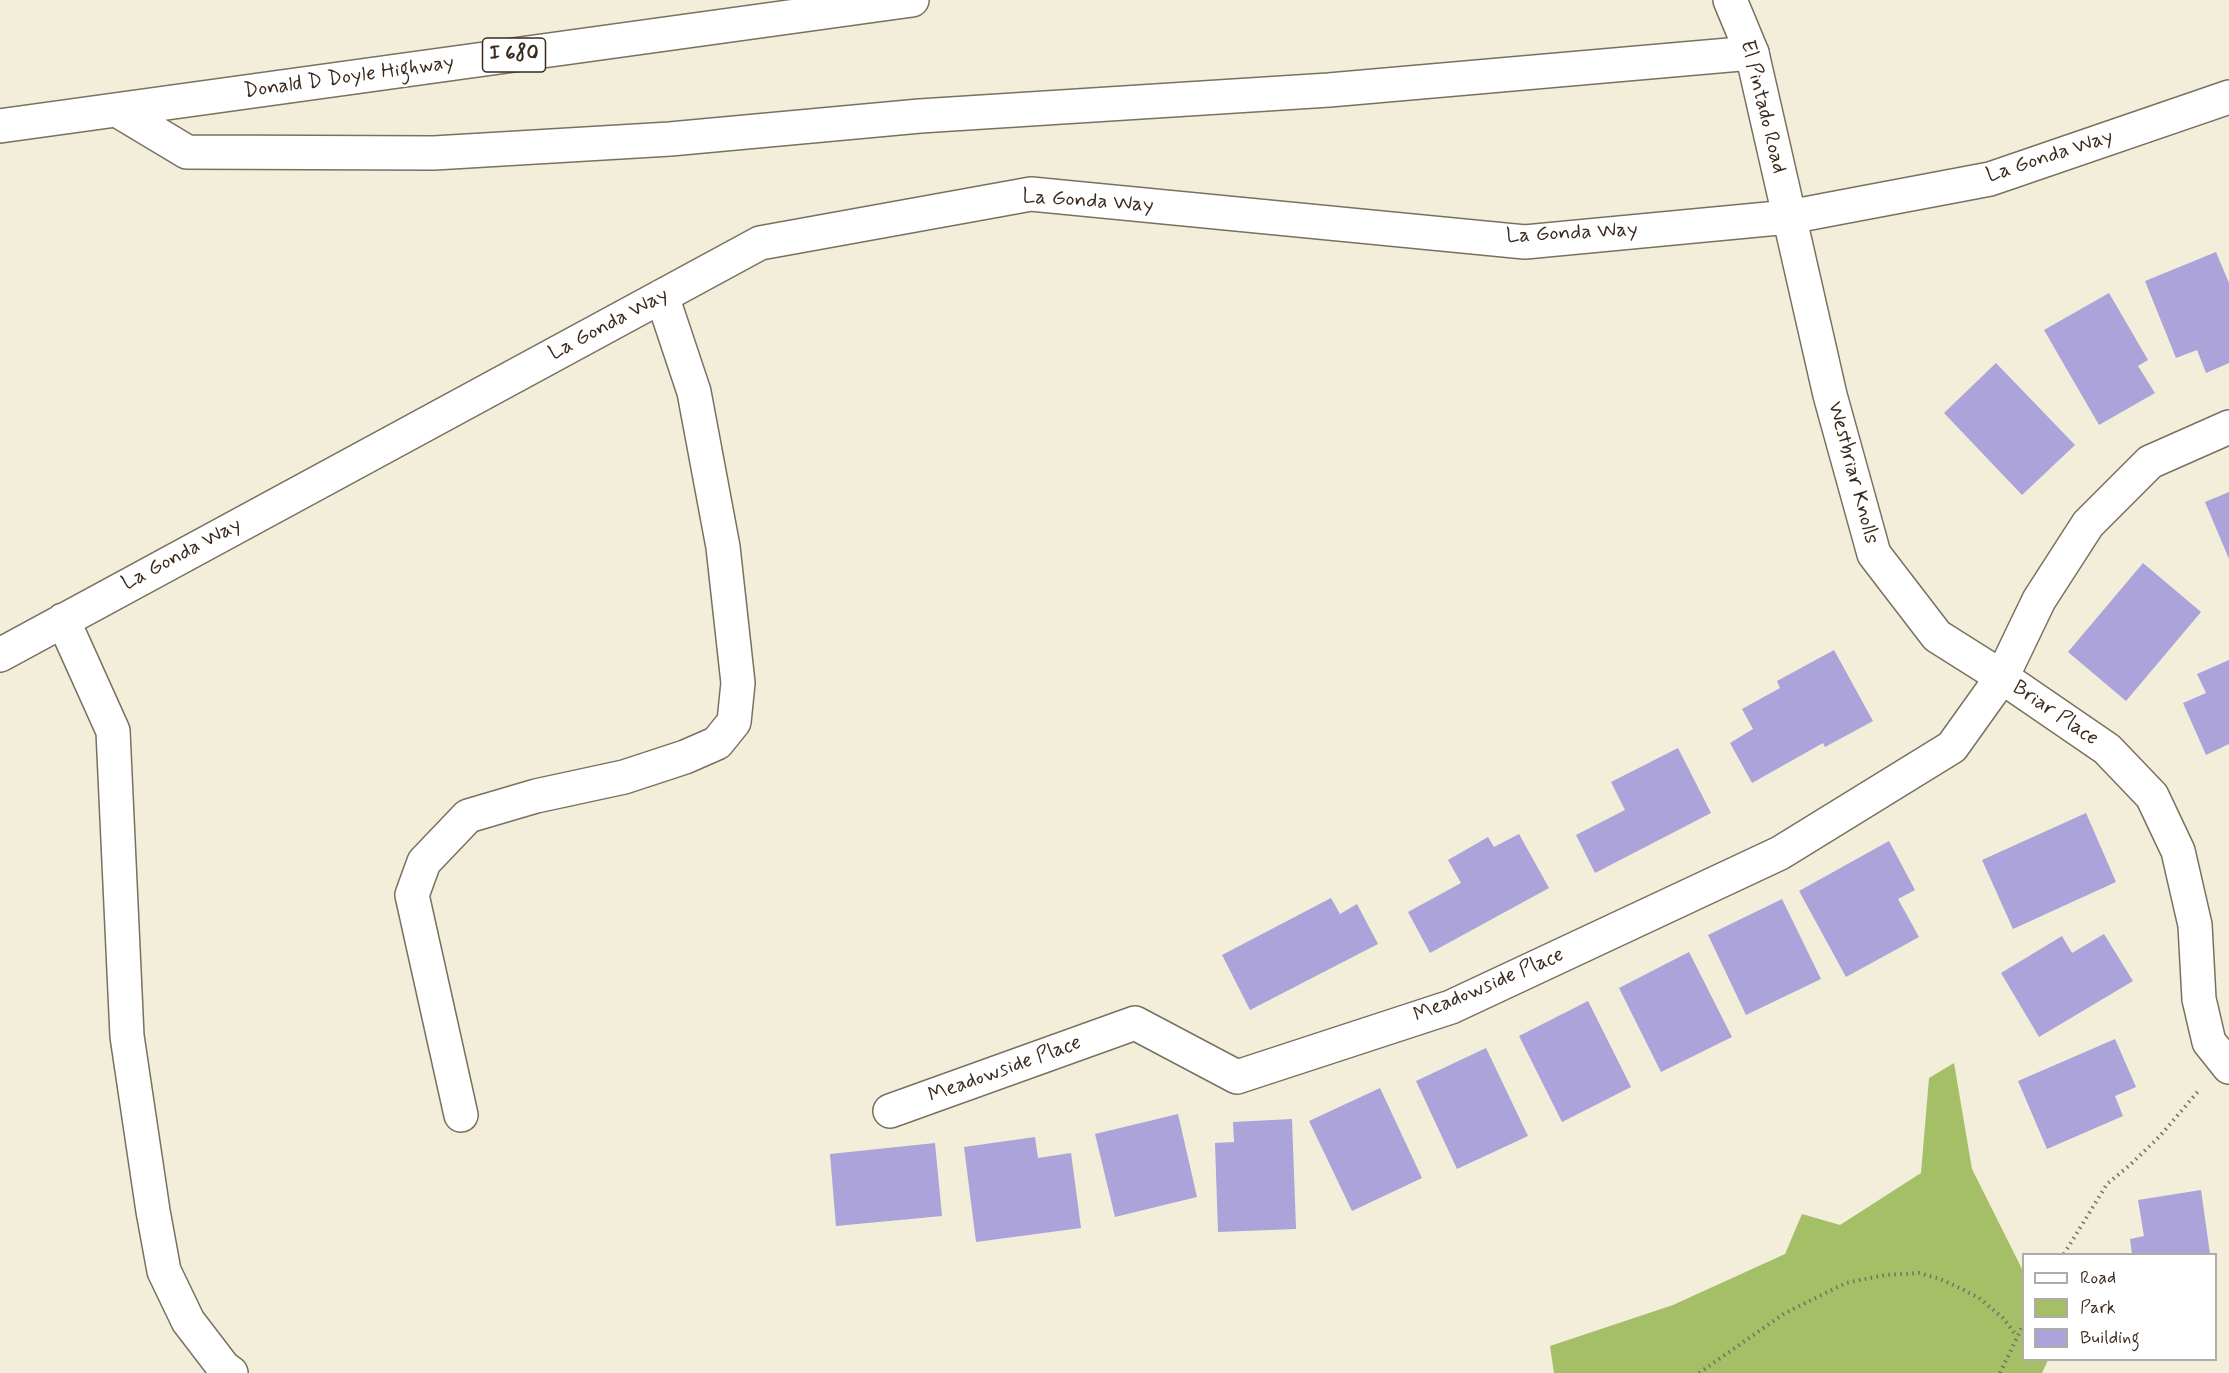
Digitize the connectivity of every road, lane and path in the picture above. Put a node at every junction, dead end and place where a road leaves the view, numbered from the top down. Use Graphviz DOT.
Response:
graph roads {
  1 [pos="912,0"];
  2 [pos="1730,0"];
  3 [pos="1752,53"];
  4 [pos="2229,97"];
  5 [pos="117,110"];
  6 [pos="0,126"];
  7 [pos="1789,217"];
  8 [pos="662,296"];
  9 [pos="2229,427"];
  10 [pos="63,620"];
  11 [pos="0,655"];
  12 [pos="2002,677"];
  13 [pos="2227,1064"];
  14 [pos="890,1111"];
  15 [pos="461,1115"];
  16 [pos="2065,1253"];
  17 [pos="2022,1326"];
  18 [pos="2016,1335"];
  19 [pos="231,1373"];
  20 [pos="1699,1373"];
  21 [pos="2000,1373"];
  1 -- 5 [label="main road, Donald D Doyle Highway / I 680"];
  2 -- 3 [label="main road, El Pintado Road"];
  3 -- 5 [label="main road"];
  3 -- 7 [label="main road, El Pintado Road"];
  4 -- 7 [label="main road, La Gonda Way"];
  5 -- 6 [label="main road, Donald D Doyle Highway / I 680"];
  7 -- 8 [label="main road, La Gonda Way"];
  7 -- 12 [label="main road, Westbriar Knolls"];
  8 -- 10 [label="main road, La Gonda Way"];
  8 -- 15 [label="main road"];
  9 -- 12 [label="main road, Briar Place"];
  10 -- 11 [label="main road, La Gonda Way"];
  10 -- 19 [label="main road"];
  12 -- 13 [label="main road, Briar Place"];
  12 -- 14 [label="main road, Meadowside Place"];
  13 -- 16 [label="path"];
  17 -- 18 [label="path"];
  18 -- 20 [label="path"];
  18 -- 21 [label="path"];
}
